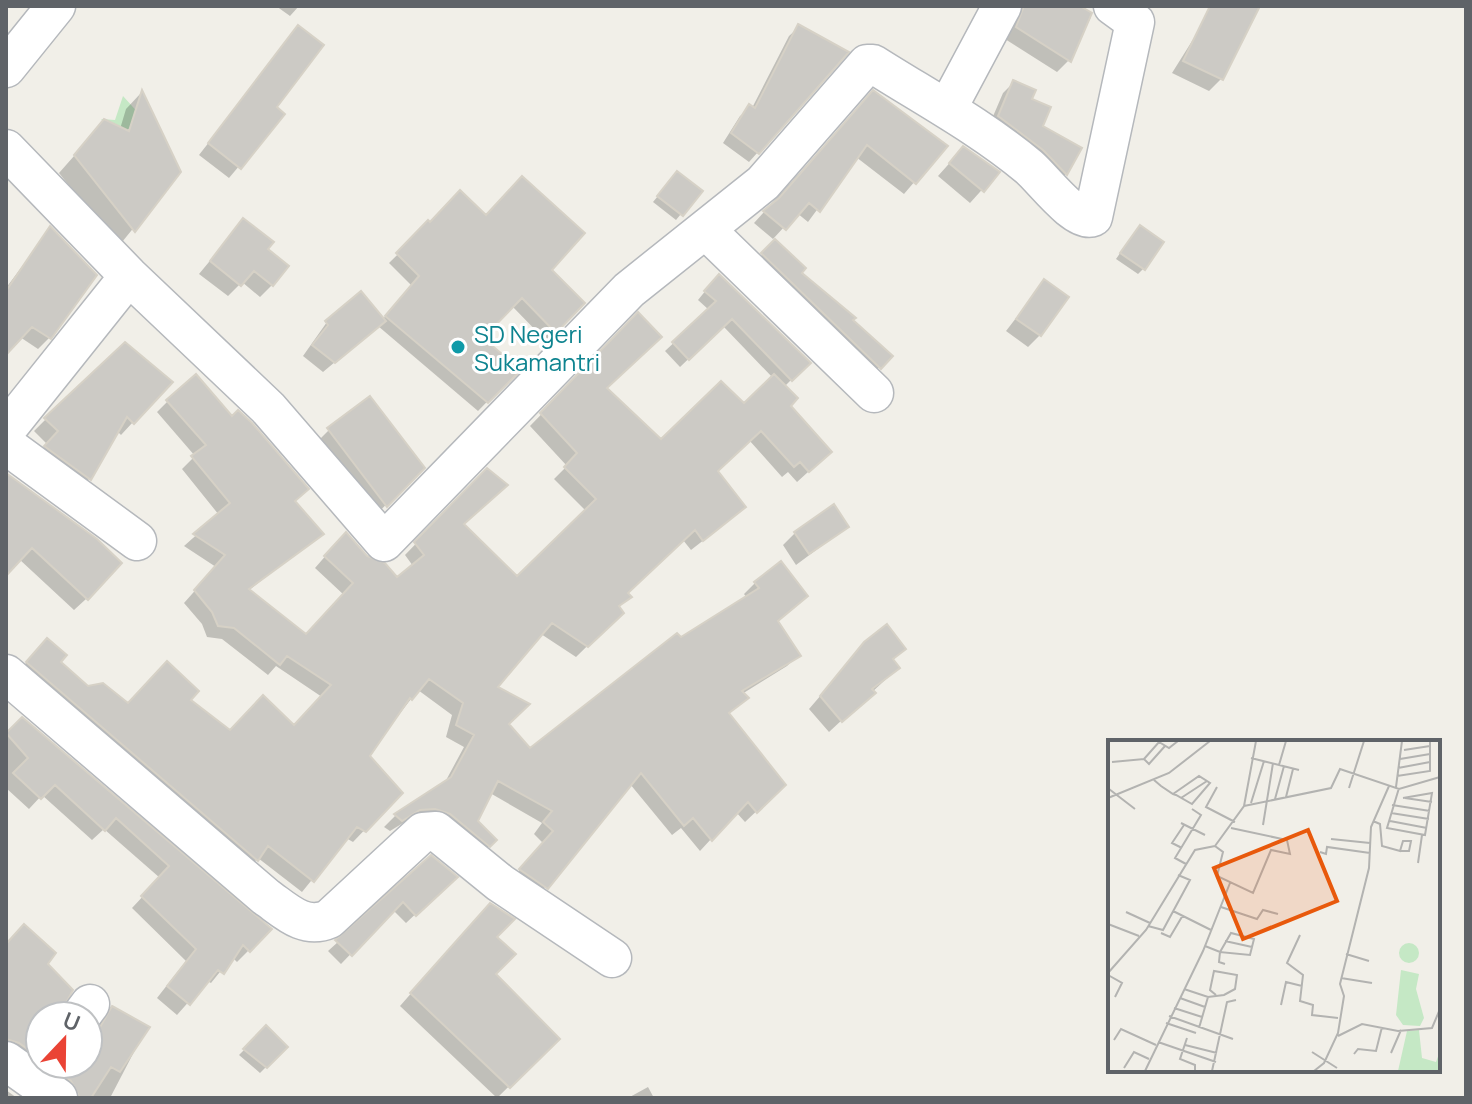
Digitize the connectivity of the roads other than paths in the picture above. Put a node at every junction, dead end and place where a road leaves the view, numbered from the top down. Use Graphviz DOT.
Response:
graph roads {
  1 [pos="56,6"];
  2 [pos="1002,6"];
  3 [pos="1113,6"];
  4 [pos="6,68"];
  5 [pos="947,109"];
  6 [pos="6,149"];
  7 [pos="707,231"];
  8 [pos="129,276"];
  9 [pos="874,393"];
  10 [pos="6,430"];
  11 [pos="6,445"];
  12 [pos="137,541"];
  13 [pos="6,674"];
  14 [pos="612,958"];
  1 -- 4 [label="street"];
  2 -- 5 [label="street"];
  3 -- 5 [label="street"];
  5 -- 7 [label="street"];
  6 -- 8 [label="street"];
  7 -- 8 [label="street"];
  7 -- 9 [label="street"];
  8 -- 10 [label="street"];
  11 -- 12 [label="street"];
  13 -- 14 [label="street"];
}
